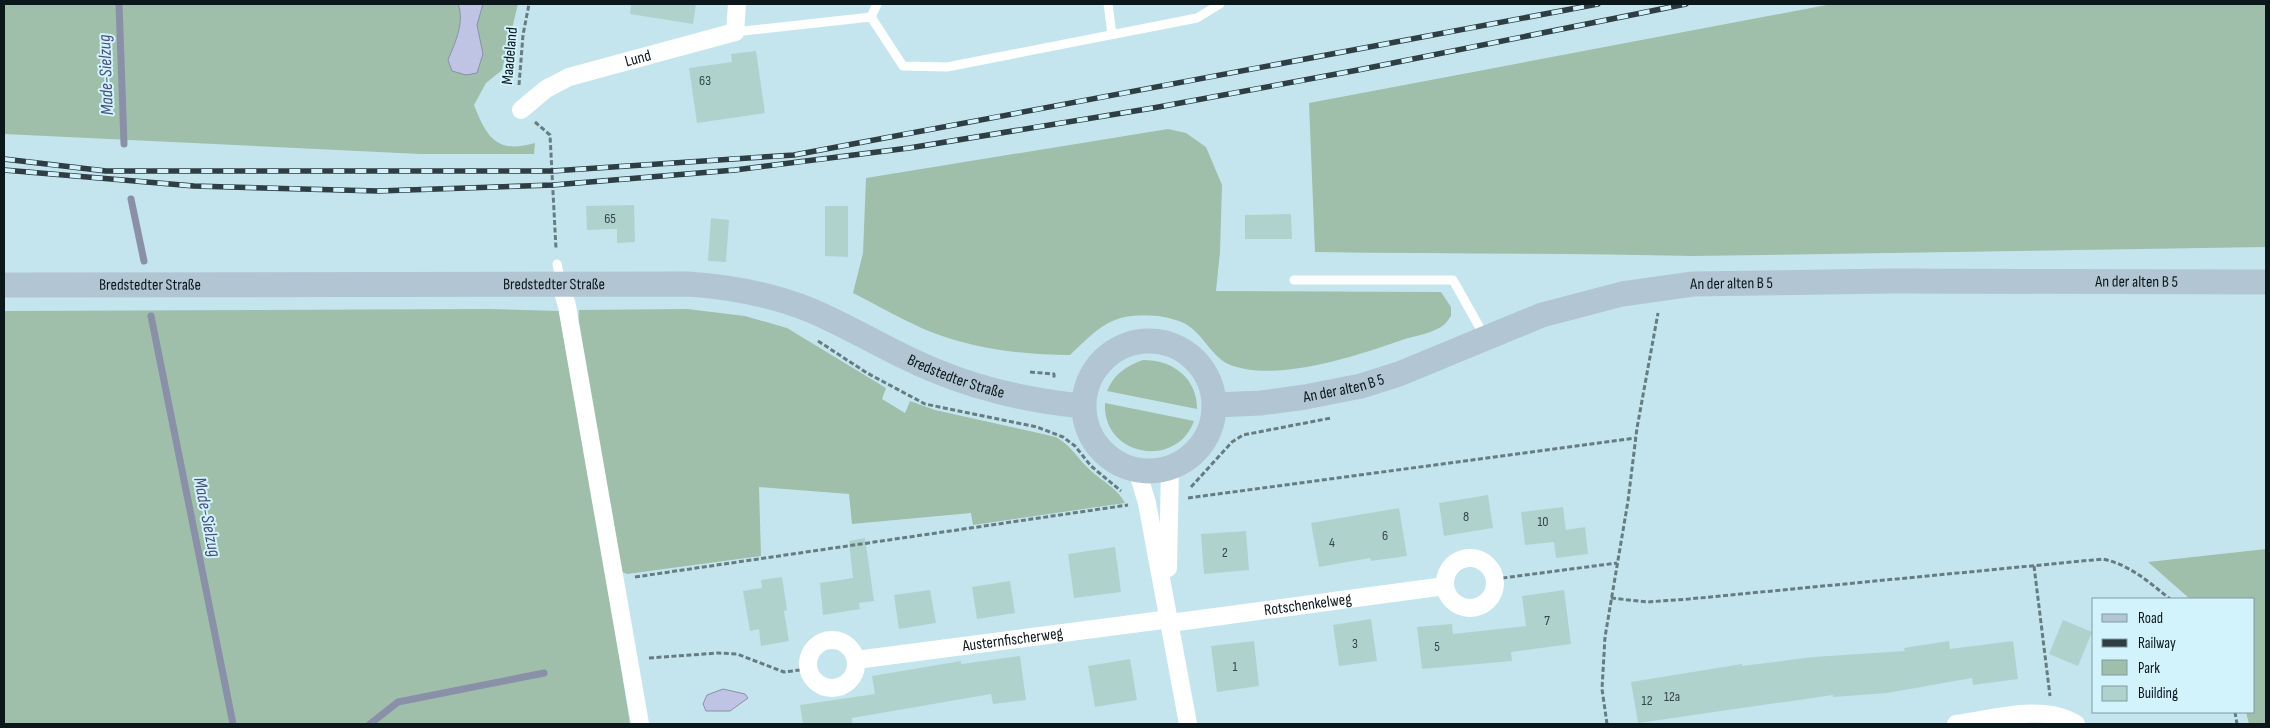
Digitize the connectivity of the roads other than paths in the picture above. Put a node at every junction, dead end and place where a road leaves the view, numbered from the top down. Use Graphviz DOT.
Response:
graph roads {
  1 [pos="737,4"];
  2 [pos="877,4"];
  3 [pos="1108,4"];
  4 [pos="1220,4"];
  5 [pos="871,17"];
  6 [pos="735,32"];
  7 [pos="1112,34"];
  8 [pos="521,110"];
  9 [pos="559,274"];
  10 [pos="1294,280"];
  11 [pos="2266,282"];
  12 [pos="4,285"];
  13 [pos="1485,337"];
  14 [pos="1215,405"];
  15 [pos="1083,406"];
  16 [pos="1170,468"];
  17 [pos="1137,470"];
  18 [pos="1446,586"];
  19 [pos="1167,602"];
  20 [pos="1170,621"];
  21 [pos="856,660"];
  22 [pos="640,724"];
  23 [pos="1188,724"];
  24 [pos="1956,724"];
  25 [pos="2076,724"];
  1 -- 6 [label="street"];
  2 -- 5 [label="lane"];
  3 -- 7 [label="lane"];
  4 -- 7 [label="lane"];
  5 -- 6 [label="lane"];
  5 -- 7 [label="lane"];
  6 -- 8 [label="street, Lund"];
  9 -- 12 [label="main road, Bredstedter Straße"];
  9 -- 15 [label="main road, Bredstedter Straße"];
  9 -- 22 [label="street"];
  10 -- 13 [label="lane"];
  11 -- 13 [label="main road, An der alten B 5"];
  13 -- 14 [label="main road, An der alten B 5"];
  14 -- 15 [label="main road"];
  14 -- 16 [label="main road"];
  15 -- 17 [label="main road"];
  16 -- 17 [label="main road"];
  16 -- 19 [label="street"];
  17 -- 19 [label="street"];
  18 -- 18 [label="street"];
  18 -- 20 [label="street, Rotschenkelweg"];
  19 -- 20 [label="street"];
  20 -- 21 [label="street, Austernfischerweg"];
  20 -- 23 [label="street"];
  21 -- 21 [label="street"];
  24 -- 25 [label="street"];
}
